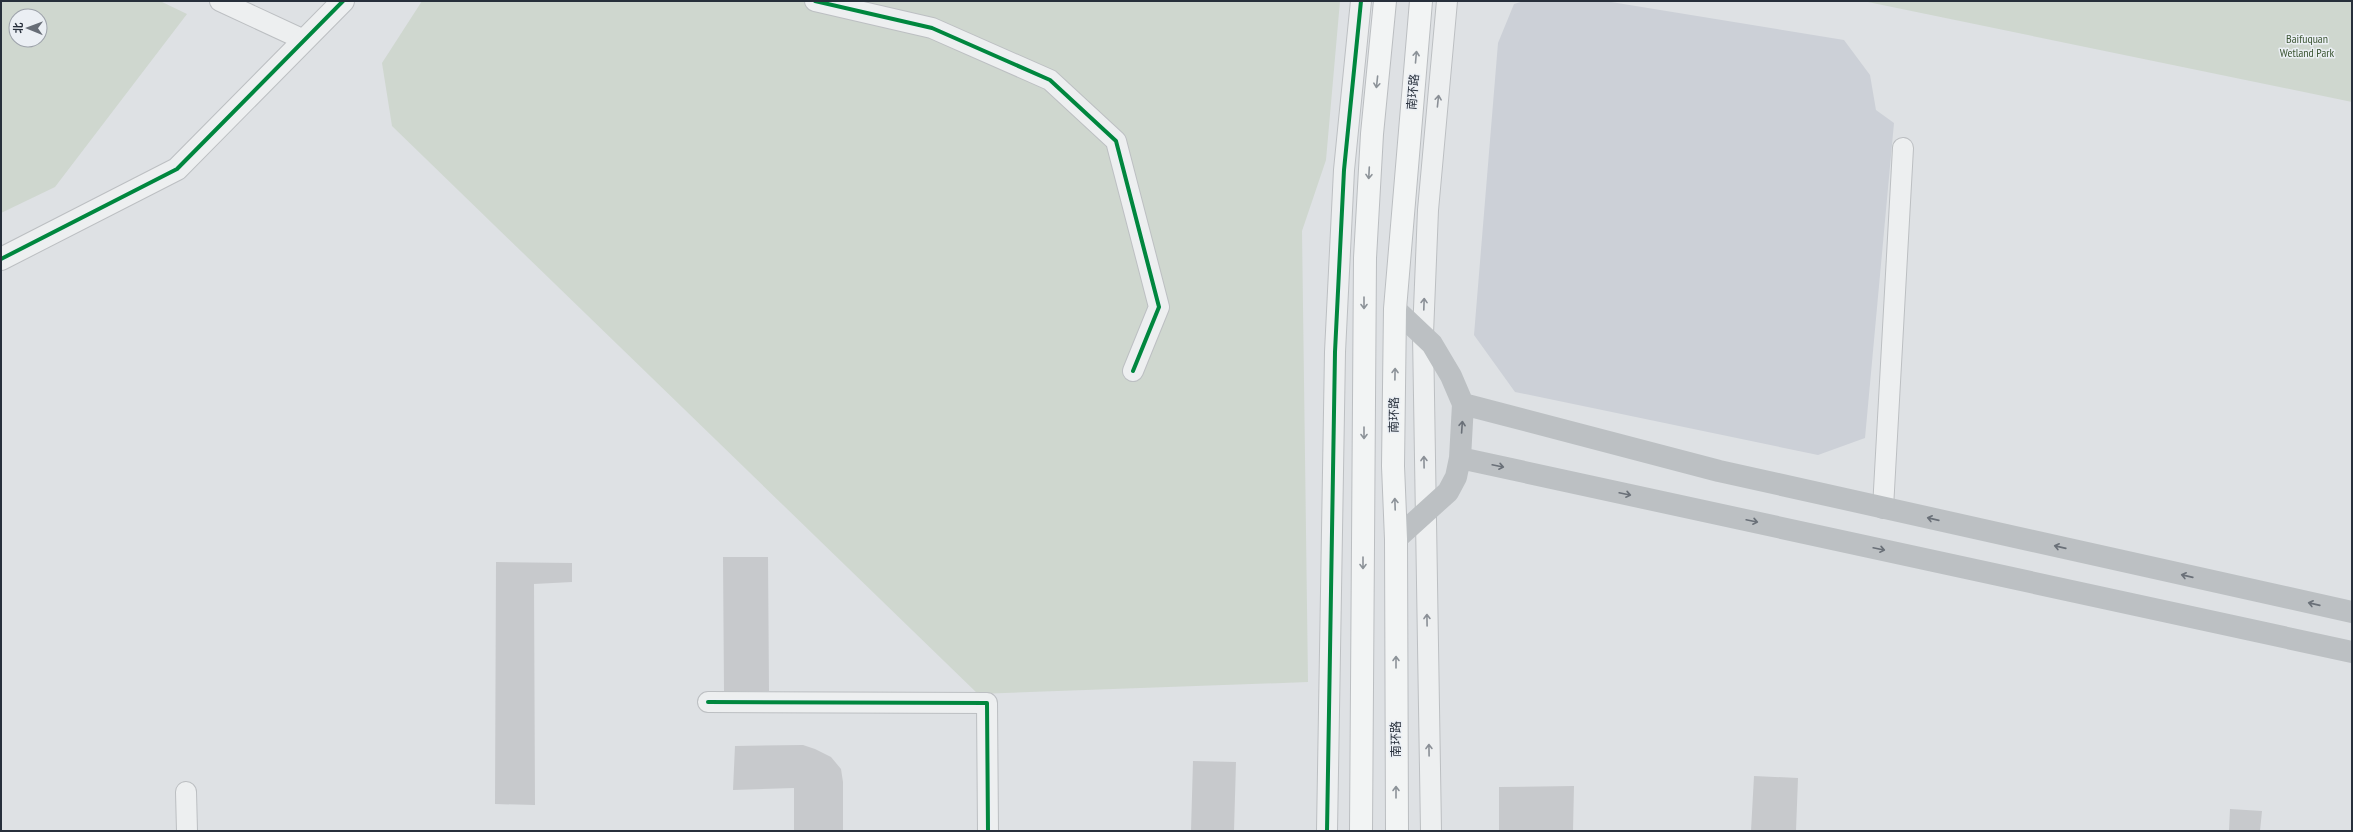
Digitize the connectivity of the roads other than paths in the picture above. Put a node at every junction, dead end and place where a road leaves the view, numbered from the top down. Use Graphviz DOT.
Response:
graph roads {
  1 [pos="220,1"];
  2 [pos="343,1"];
  3 [pos="815,1"];
  4 [pos="1361,1"];
  5 [pos="1385,1"];
  6 [pos="1421,1"];
  7 [pos="1447,1"];
  8 [pos="304,40"];
  9 [pos="1903,148"];
  10 [pos="1,259"];
  11 [pos="1395,309"];
  12 [pos="1423,334"];
  13 [pos="1133,370"];
  14 [pos="1463,404"];
  15 [pos="1460,458"];
  16 [pos="1883,508"];
  17 [pos="1424,512"];
  18 [pos="1396,539"];
  19 [pos="2352,612"];
  20 [pos="2352,652"];
  21 [pos="708,702"];
  22 [pos="186,792"];
  23 [pos="187,831"];
  24 [pos="988,831"];
  25 [pos="1327,831"];
  26 [pos="1361,831"];
  27 [pos="1397,831"];
  28 [pos="1431,831"];
  1 -- 8 [label="street"];
  2 -- 8 [label="street"];
  3 -- 13 [label="street"];
  4 -- 25 [label="street"];
  5 -- 26 [label="main road, one-way"];
  11 -- 6 [label="main road, 南环路, one-way"];
  12 -- 7 [label="street, one-way"];
  8 -- 10 [label="street"];
  9 -- 16 [label="street"];
  11 -- 12 [label="main road"];
  18 -- 11 [label="main road, 南环路, one-way"];
  12 -- 14 [label="main road"];
  17 -- 12 [label="street, one-way"];
  15 -- 14 [label="main road, one-way"];
  14 -- 16 [label="main road"];
  15 -- 17 [label="main road"];
  15 -- 20 [label="main road, one-way"];
  19 -- 16 [label="main road, one-way"];
  17 -- 18 [label="main road"];
  28 -- 17 [label="street, one-way"];
  27 -- 18 [label="main road, 南环路, one-way"];
  21 -- 24 [label="street"];
  22 -- 23 [label="street"];
}
